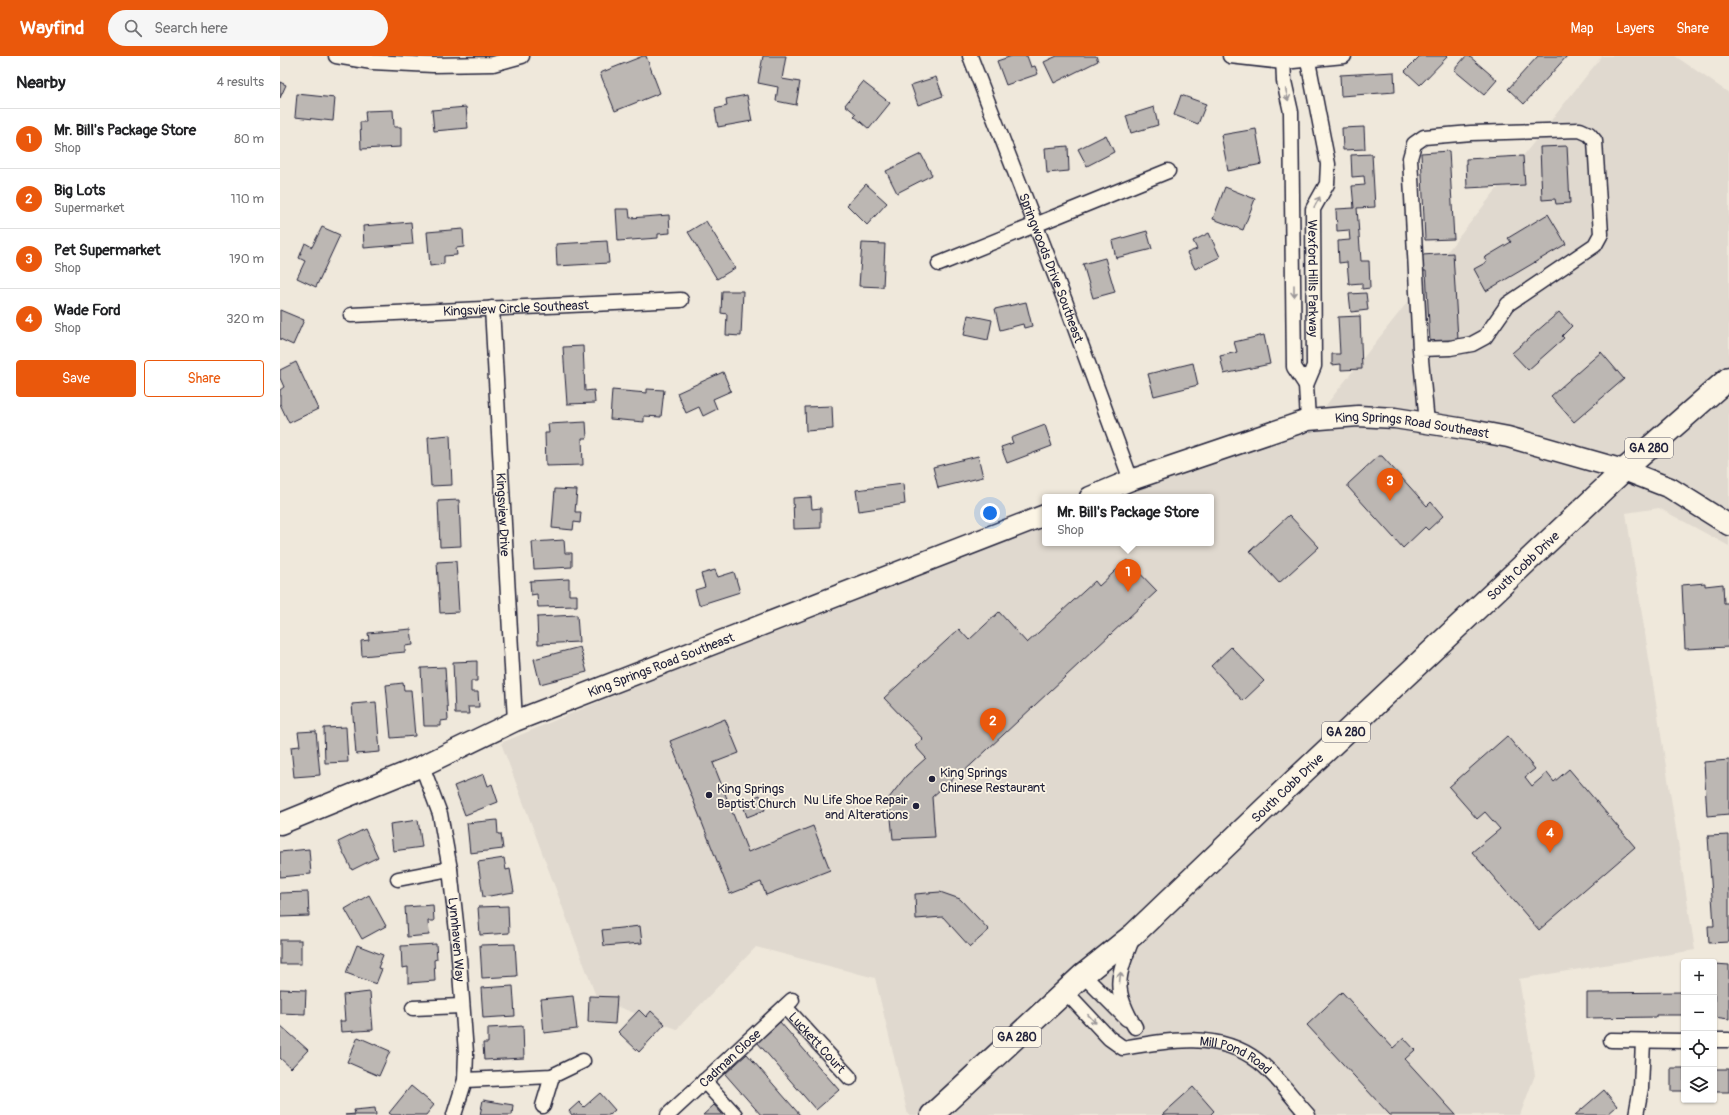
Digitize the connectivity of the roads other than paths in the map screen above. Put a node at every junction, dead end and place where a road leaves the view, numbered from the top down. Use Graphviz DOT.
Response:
graph roads {
  1 [pos="336,56"];
  2 [pos="522,56"];
  3 [pos="970,56"];
  4 [pos="1230,56"];
  5 [pos="1344,56"];
  6 [pos="1307,58"];
  7 [pos="1283,59"];
  8 [pos="1168,171"];
  9 [pos="1035,225"];
  10 [pos="940,264"];
  11 [pos="1293,274"];
  12 [pos="1313,274"];
  13 [pos="681,300"];
  14 [pos="492,308"];
  15 [pos="351,315"];
  16 [pos="1420,349"];
  17 [pos="1729,378"];
  18 [pos="1306,385"];
  19 [pos="1308,420"];
  20 [pos="1427,423"];
  21 [pos="1624,470"];
  22 [pos="1131,480"];
  23 [pos="1097,494"];
  24 [pos="1042,516"];
  25 [pos="1729,525"];
  26 [pos="515,721"];
  27 [pos="422,766"];
  28 [pos="280,824"];
  29 [pos="450,869"];
  30 [pos="398,879"];
  31 [pos="1134,934"];
  32 [pos="1083,975"];
  33 [pos="1065,991"];
  34 [pos="788,1004"];
  35 [pos="461,1006"];
  36 [pos="413,1008"];
  37 [pos="1135,1027"];
  38 [pos="1611,1040"];
  39 [pos="1717,1040"];
  40 [pos="1729,1040"];
  41 [pos="1643,1041"];
  42 [pos="1681,1041"];
  43 [pos="1142,1044"];
  44 [pos="583,1061"];
  45 [pos="552,1076"];
  46 [pos="850,1078"];
  47 [pos="465,1080"];
  48 [pos="704,1081"];
  49 [pos="543,1106"];
  50 [pos="454,1115"];
  51 [pos="668,1115"];
  52 [pos="735,1115"];
  53 [pos="932,1115"];
  54 [pos="1308,1115"];
  55 [pos="1636,1115"];
  1 -- 2 [label="street"];
  3 -- 9 [label="street, Springwoods Drive Southeast"];
  4 -- 7 [label="street"];
  5 -- 6 [label="street"];
  6 -- 7 [label="street"];
  12 -- 6 [label="street, Wexford Hills Parkway, one-way"];
  7 -- 11 [label="street, Wexford Hills Parkway, one-way"];
  8 -- 9 [label="street"];
  9 -- 10 [label="street"];
  9 -- 22 [label="street, Springwoods Drive Southeast"];
  11 -- 12 [label="street"];
  11 -- 18 [label="street, Wexford Hills Parkway, one-way"];
  12 -- 18 [label="street, Wexford Hills Parkway"];
  13 -- 14 [label="street, Kingsview Circle Southeast"];
  14 -- 15 [label="street, Kingsview Circle Southeast"];
  14 -- 26 [label="street, Kingsview Drive"];
  16 -- 16 [label="street"];
  16 -- 20 [label="street"];
  17 -- 21 [label="main road, South Cobb Drive / GA 280"];
  18 -- 19 [label="street, Wexford Hills Parkway"];
  19 -- 20 [label="street, King Springs Road Southeast"];
  19 -- 22 [label="street, King Springs Road Southeast"];
  20 -- 21 [label="street, King Springs Road Southeast"];
  21 -- 25 [label="street, King Springs Road Southeast"];
  21 -- 31 [label="main road, South Cobb Drive / GA 280"];
  22 -- 23 [label="street, King Springs Road Southeast"];
  24 -- 26 [label="street, King Springs Road Southeast"];
  26 -- 27 [label="street, King Springs Road Southeast"];
  27 -- 28 [label="street, King Springs Road Southeast"];
  27 -- 29 [label="street, Lynnhaven Way"];
  29 -- 30 [label="street"];
  29 -- 35 [label="street, Lynnhaven Way"];
  31 -- 32 [label="main road, South Cobb Drive / GA 280"];
  37 -- 31 [label="street, one-way"];
  32 -- 33 [label="main road, South Cobb Drive / GA 280"];
  32 -- 37 [label="street"];
  33 -- 43 [label="street, Mill Pond Road, one-way"];
  33 -- 53 [label="main road, South Cobb Drive / GA 280"];
  34 -- 46 [label="street, Luckett Court"];
  34 -- 48 [label="street, Cadman Close"];
  35 -- 36 [label="street"];
  35 -- 47 [label="street, Lynnhaven Way"];
  37 -- 43 [label="street"];
  38 -- 41 [label="street"];
  39 -- 40 [label="street"];
  41 -- 42 [label="street"];
  41 -- 55 [label="street"];
  43 -- 54 [label="street, Mill Pond Road"];
  44 -- 45 [label="street"];
  45 -- 47 [label="street"];
  45 -- 49 [label="street"];
  47 -- 50 [label="street, Lynnhaven Way"];
  48 -- 51 [label="street, Cadman Close"];
  48 -- 52 [label="street"];
}
